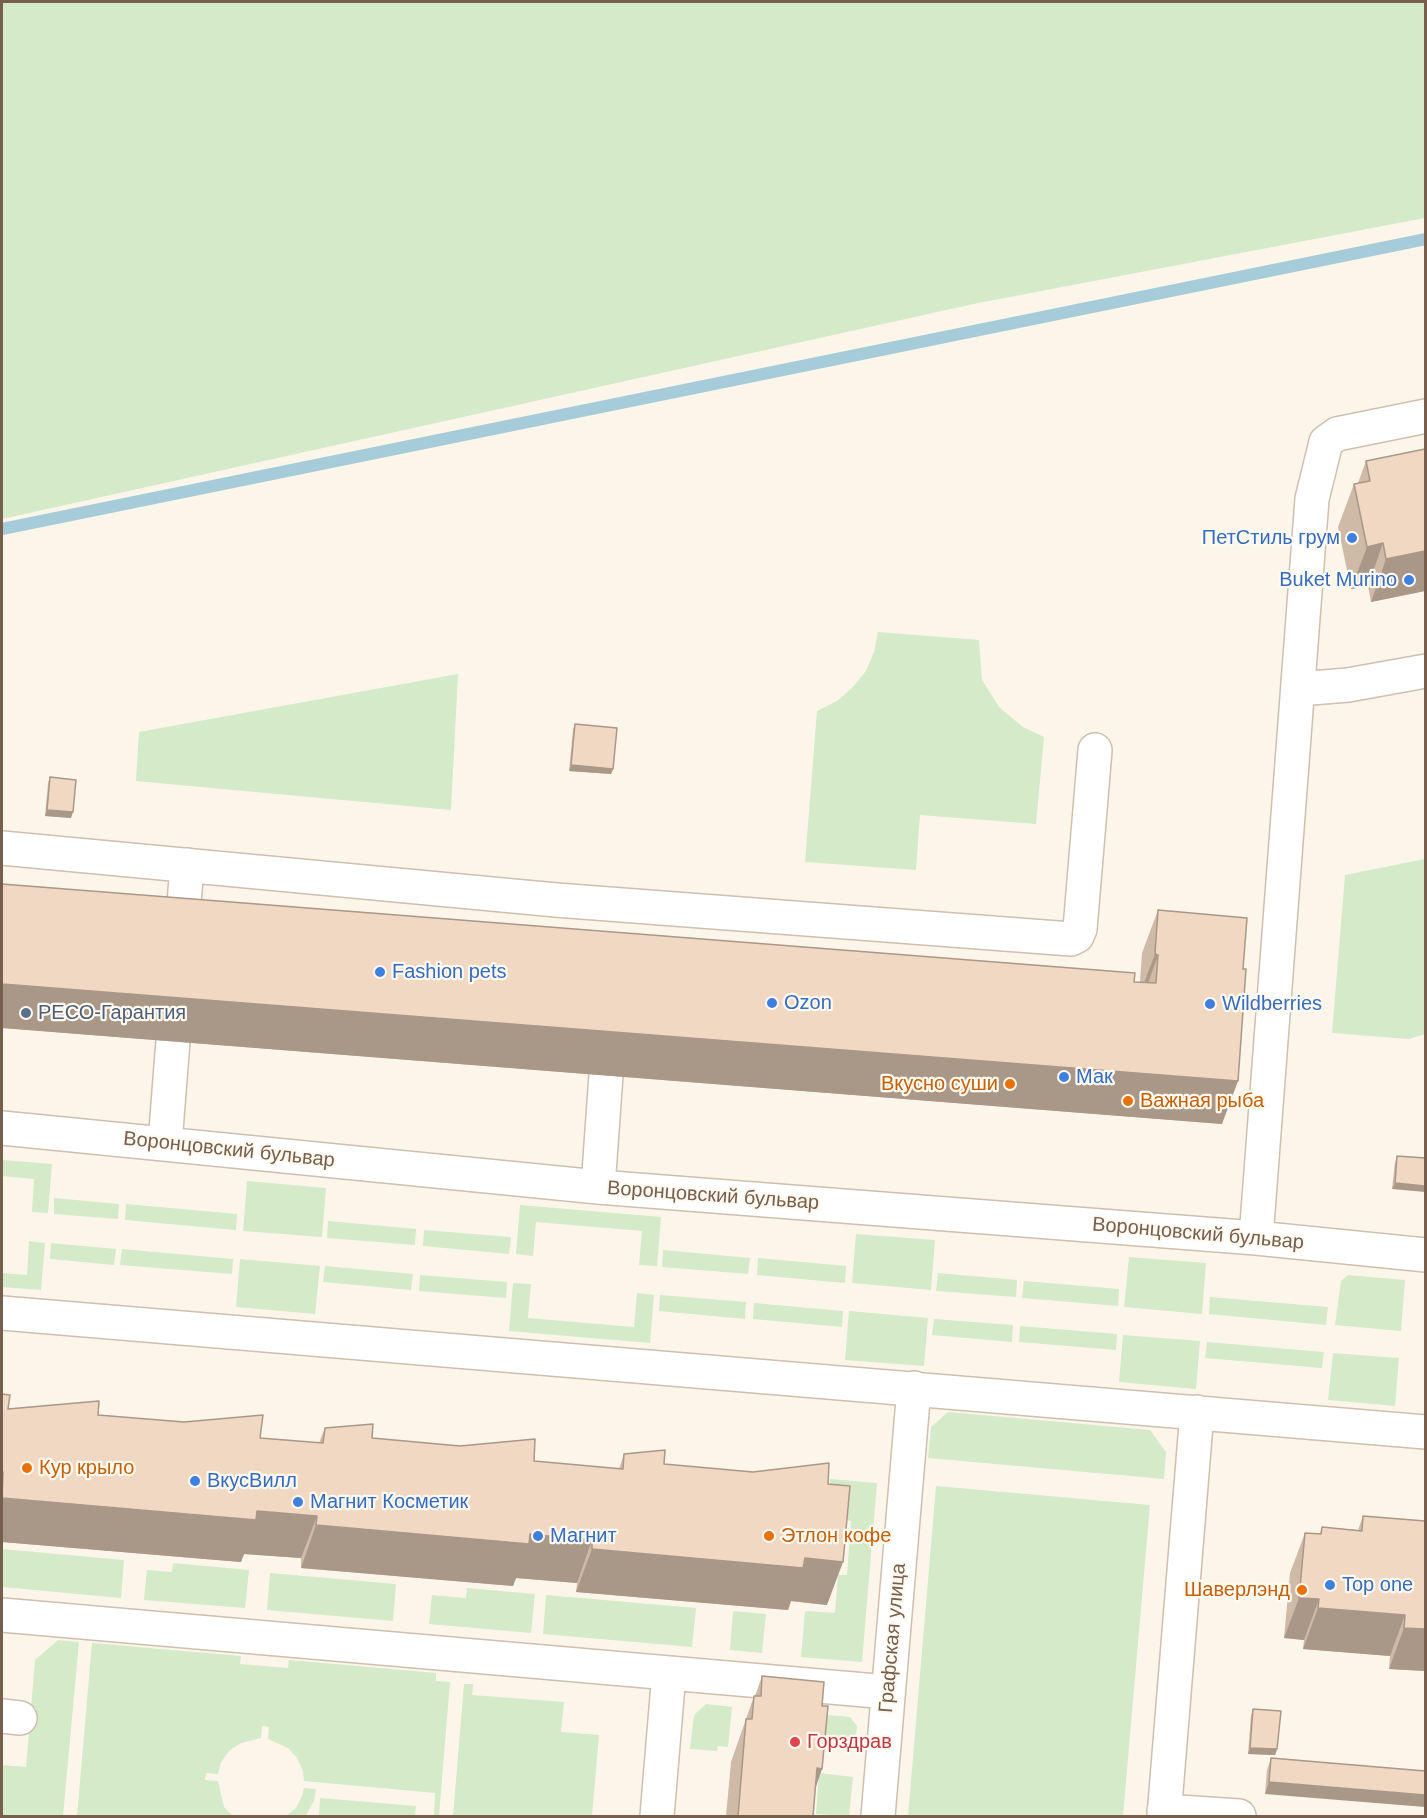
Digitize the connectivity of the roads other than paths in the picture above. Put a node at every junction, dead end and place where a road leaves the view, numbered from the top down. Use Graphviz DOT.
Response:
graph roads {
  1 [pos="1425,416"];
  2 [pos="1425,671"];
  3 [pos="1299,688"];
  4 [pos="1095,750"];
  5 [pos="2,848"];
  6 [pos="187,865"];
  7 [pos="620,906"];
  8 [pos="618,938"];
  9 [pos="182,942"];
  10 [pos="173,1041"];
  11 [pos="606,1076"];
  12 [pos="2,1128"];
  13 [pos="165,1143"];
  14 [pos="598,1187"];
  15 [pos="1256,1238"];
  16 [pos="1425,1255"];
  17 [pos="2,1312"];
  18 [pos="914,1388"];
  19 [pos="1197,1412"];
  20 [pos="1425,1432"];
  21 [pos="2,1615"];
  22 [pos="669,1673"];
  23 [pos="888,1692"];
  24 [pos="1164,1814"];
  25 [pos="657,1816"];
  26 [pos="878,1816"];
  27 [pos="1239,1816"];
  1 -- 3 [label="street"];
  2 -- 3 [label="street"];
  3 -- 15 [label="street"];
  4 -- 7 [label="street"];
  5 -- 6 [label="street"];
  6 -- 7 [label="street"];
  6 -- 9 [label="street"];
  7 -- 8 [label="street"];
  10 -- 13 [label="street"];
  11 -- 14 [label="street"];
  12 -- 13 [label="street, Воронцовский бульвар"];
  13 -- 14 [label="street, Воронцовский бульвар"];
  14 -- 15 [label="street, Воронцовский бульвар"];
  15 -- 16 [label="street, Воронцовский бульвар"];
  17 -- 18 [label="street"];
  18 -- 19 [label="street"];
  18 -- 23 [label="street, Графская улица"];
  19 -- 20 [label="street"];
  19 -- 24 [label="street"];
  21 -- 22 [label="street"];
  22 -- 23 [label="street"];
  22 -- 25 [label="street"];
  23 -- 26 [label="street, Графская улица"];
  24 -- 27 [label="street"];
}
